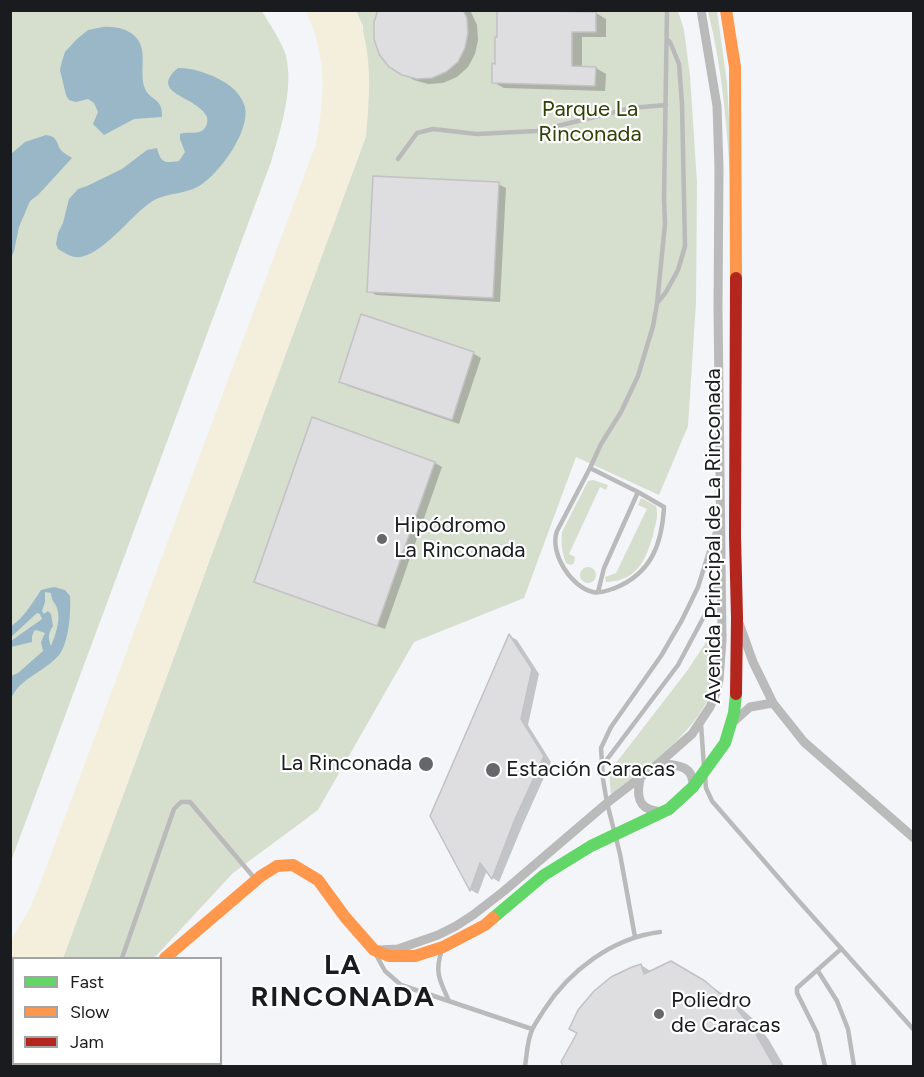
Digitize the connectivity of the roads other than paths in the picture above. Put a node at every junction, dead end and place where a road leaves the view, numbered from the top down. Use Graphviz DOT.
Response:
graph roads {
  1 [pos="667,10"];
  2 [pos="701,10"];
  3 [pos="726,10"];
  4 [pos="667,39"];
  5 [pos="666,105"];
  6 [pos="398,159"];
  7 [pos="657,304"];
  8 [pos="590,468"];
  9 [pos="638,492"];
  10 [pos="721,514"];
  11 [pos="721,574"];
  12 [pos="598,592"];
  13 [pos="737,618"];
  14 [pos="773,703"];
  15 [pos="701,722"];
  16 [pos="730,726"];
  17 [pos="659,763"];
  18 [pos="602,766"];
  19 [pos="705,773"];
  20 [pos="640,779"];
  21 [pos="693,787"];
  22 [pos="607,803"];
  23 [pos="663,813"];
  24 [pos="615,835"];
  25 [pos="914,838"];
  26 [pos="256,881"];
  27 [pos="660,932"];
  28 [pos="635,937"];
  29 [pos="443,947"];
  30 [pos="842,949"];
  31 [pos="374,950"];
  32 [pos="122,957"];
  33 [pos="166,957"];
  34 [pos="818,971"];
  35 [pos="449,1001"];
  36 [pos="532,1029"];
  37 [pos="914,1030"];
  38 [pos="525,1066"];
  39 [pos="825,1066"];
  40 [pos="854,1066"];
  1 -- 4 [label="lane"];
  2 -- 10 [label="street, Avenida Principal de La Rinconada"];
  3 -- 13 [label="street, Avenida Principal de La Rinconada"];
  4 -- 5 [label="lane"];
  4 -- 7 [label="lane"];
  5 -- 6 [label="lane"];
  5 -- 7 [label="lane"];
  7 -- 8 [label="lane"];
  8 -- 9 [label="lane"];
  8 -- 12 [label="lane"];
  9 -- 12 [label="lane"];
  9 -- 12 [label="lane"];
  10 -- 11 [label="street, Avenida Principal de La Rinconada"];
  10 -- 18 [label="lane"];
  11 -- 15 [label="street, Avenida Principal de La Rinconada"];
  11 -- 18 [label="lane"];
  13 -- 14 [label="street"];
  13 -- 16 [label="street, Avenida Principal de La Rinconada"];
  14 -- 16 [label="street"];
  14 -- 25 [label="street"];
  15 -- 17 [label="street, Avenida Principal de La Rinconada"];
  15 -- 19 [label="lane"];
  16 -- 19 [label="street, Avenida Principal de La Rinconada"];
  17 -- 20 [label="street, Avenida Principal de La Rinconada"];
  17 -- 21 [label="street"];
  18 -- 22 [label="lane"];
  19 -- 21 [label="street, Avenida Principal de La Rinconada"];
  19 -- 30 [label="lane"];
  20 -- 22 [label="street, Avenida Principal de La Rinconada"];
  20 -- 23 [label="street"];
  21 -- 23 [label="street, Avenida Principal de La Rinconada"];
  22 -- 24 [label="lane"];
  22 -- 31 [label="street, Avenida Principal de La Rinconada"];
  23 -- 24 [label="street, Avenida Principal de La Rinconada"];
  24 -- 28 [label="lane"];
  24 -- 29 [label="street, Avenida Principal de La Rinconada"];
  26 -- 31 [label="street"];
  26 -- 32 [label="lane"];
  26 -- 33 [label="street"];
  27 -- 28 [label="lane"];
  28 -- 36 [label="lane"];
  29 -- 31 [label="street, Avenida Principal de La Rinconada"];
  29 -- 35 [label="lane"];
  30 -- 34 [label="lane"];
  30 -- 37 [label="lane"];
  31 -- 35 [label="lane"];
  34 -- 39 [label="lane"];
  34 -- 40 [label="lane"];
  35 -- 36 [label="lane"];
  36 -- 38 [label="lane"];
}
